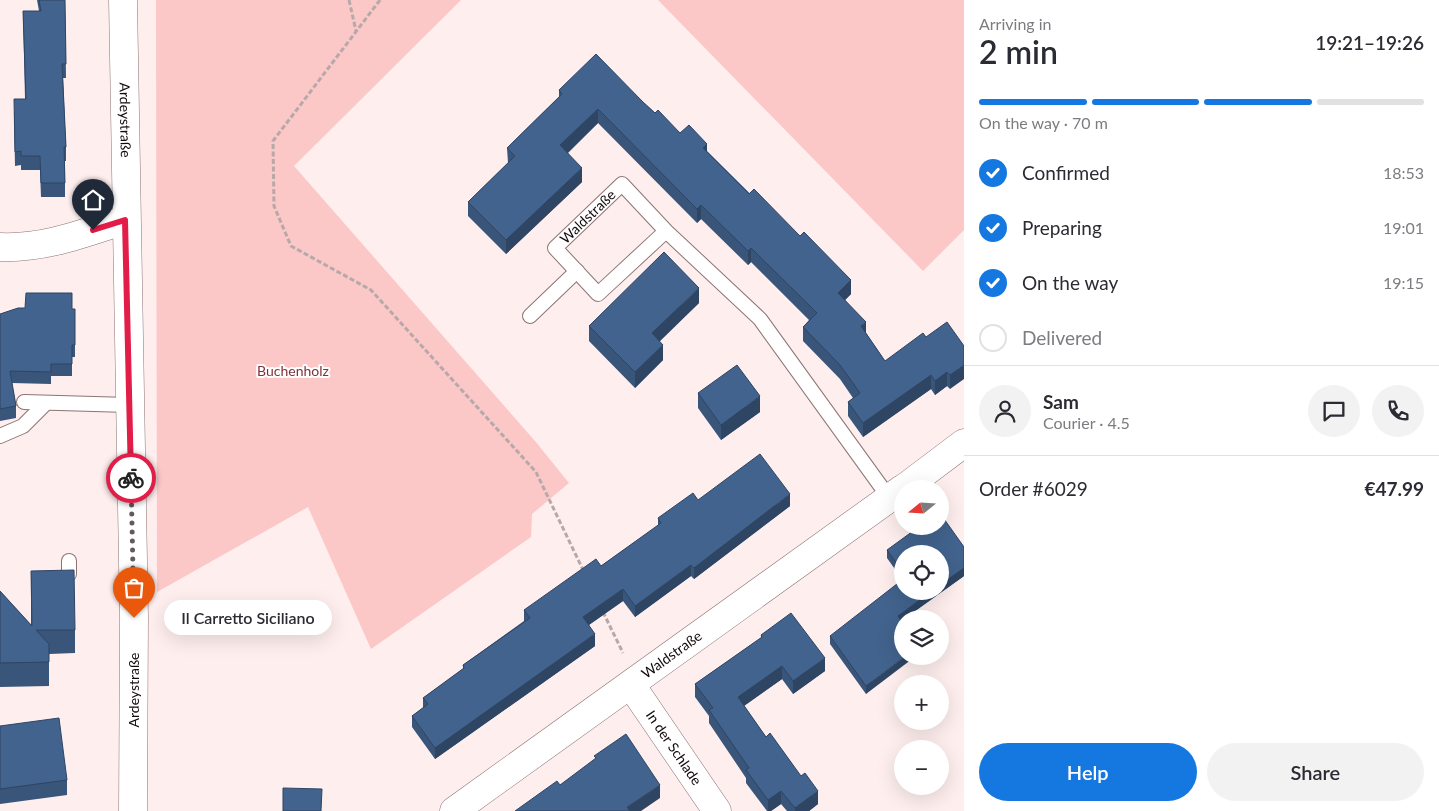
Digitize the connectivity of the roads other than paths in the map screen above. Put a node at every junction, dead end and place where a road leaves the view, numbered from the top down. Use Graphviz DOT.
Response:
graph roads {
  1 [pos="123,0"];
  2 [pos="125,220"];
  3 [pos="666,231"];
  4 [pos="0,247"];
  5 [pos="577,271"];
  6 [pos="530,316"];
  7 [pos="24,402"];
  8 [pos="46,403"];
  9 [pos="129,405"];
  10 [pos="0,436"];
  11 [pos="964,443"];
  12 [pos="915,480"];
  13 [pos="894,486"];
  14 [pos="894,496"];
  15 [pos="634,683"];
  16 [pos="133,811"];
  17 [pos="454,811"];
  18 [pos="716,811"];
  1 -- 2 [label="street, Ardeystraße"];
  2 -- 4 [label="street"];
  2 -- 9 [label="street, Ardeystraße"];
  3 -- 5 [label="lane, Waldstraße"];
  3 -- 5 [label="lane, Waldstraße"];
  3 -- 13 [label="lane, Waldstraße"];
  5 -- 6 [label="lane"];
  7 -- 8 [label="lane"];
  8 -- 9 [label="lane"];
  8 -- 10 [label="lane"];
  9 -- 16 [label="street, Ardeystraße"];
  11 -- 12 [label="street, Waldstraße"];
  14 -- 15 [label="street, Waldstraße"];
  15 -- 17 [label="street, Waldstraße"];
  15 -- 18 [label="street, In der Schlade"];
}
